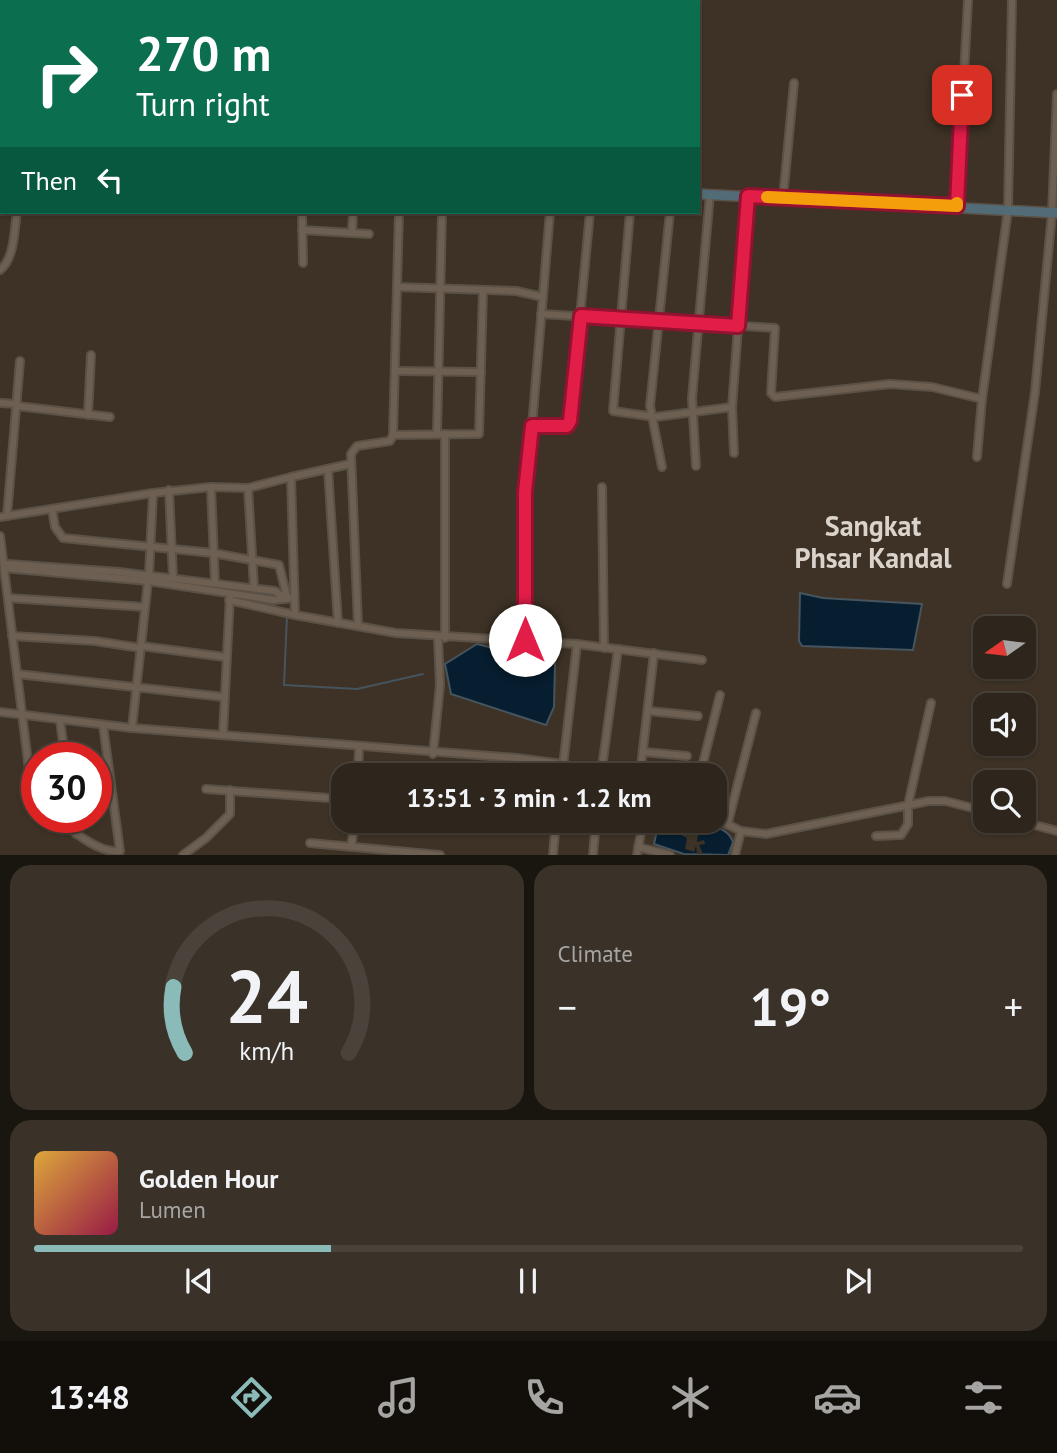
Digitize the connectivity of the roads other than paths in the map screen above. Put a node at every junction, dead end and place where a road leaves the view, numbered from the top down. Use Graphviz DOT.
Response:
graph roads {
  1 [pos="968,0"];
  2 [pos="1012,0"];
  3 [pos="794,83"];
  4 [pos="1057,94"];
  5 [pos="700,194"];
  6 [pos="710,194"];
  7 [pos="748,196"];
  8 [pos="783,198"];
  9 [pos="957,206"];
  10 [pos="1008,210"];
  11 [pos="1054,213"];
  12 [pos="17,214"];
  13 [pos="302,214"];
  14 [pos="353,214"];
  15 [pos="399,214"];
  16 [pos="442,214"];
  17 [pos="550,214"];
  18 [pos="590,214"];
  19 [pos="630,214"];
  20 [pos="670,214"];
  21 [pos="302,229"];
  22 [pos="352,233"];
  23 [pos="369,234"];
  24 [pos="303,263"];
  25 [pos="0,270"];
  26 [pos="397,287"];
  27 [pos="440,288"];
  28 [pos="483,290"];
  29 [pos="543,296"];
  30 [pos="541,314"];
  31 [pos="581,316"];
  32 [pos="620,318"];
  33 [pos="660,321"];
  34 [pos="699,323"];
  35 [pos="738,326"];
  36 [pos="91,355"];
  37 [pos="20,361"];
  38 [pos="395,371"];
  39 [pos="439,371"];
  40 [pos="481,372"];
  41 [pos="982,399"];
  42 [pos="0,403"];
  43 [pos="17,405"];
  44 [pos="732,407"];
  45 [pos="692,412"];
  46 [pos="88,415"];
  47 [pos="110,416"];
  48 [pos="655,417"];
  49 [pos="532,426"];
  50 [pos="441,433"];
  51 [pos="393,435"];
  52 [pos="734,453"];
  53 [pos="977,457"];
  54 [pos="351,464"];
  55 [pos="696,466"];
  56 [pos="662,467"];
  57 [pos="328,469"];
  58 [pos="292,477"];
  59 [pos="602,487"];
  60 [pos="211,488"];
  61 [pos="248,488"];
  62 [pos="169,490"];
  63 [pos="153,493"];
  64 [pos="52,509"];
  65 [pos="4,517"];
  66 [pos="0,536"];
  67 [pos="152,547"];
  68 [pos="174,549"];
  69 [pos="214,552"];
  70 [pos="254,561"];
  71 [pos="4,566"];
  72 [pos="173,577"];
  73 [pos="149,578"];
  74 [pos="215,583"];
  75 [pos="1007,584"];
  76 [pos="254,589"];
  77 [pos="230,597"];
  78 [pos="288,597"];
  79 [pos="8,598"];
  80 [pos="145,607"];
  81 [pos="295,615"];
  82 [pos="338,623"];
  83 [pos="358,625"];
  84 [pos="12,636"];
  85 [pos="442,638"];
  86 [pos="525,640"];
  87 [pos="577,644"];
  88 [pos="141,647"];
  89 [pos="604,648"];
  90 [pos="618,649"];
  91 [pos="654,653"];
  92 [pos="225,657"];
  93 [pos="702,660"];
  94 [pos="16,674"];
  95 [pos="137,687"];
  96 [pos="720,695"];
  97 [pos="224,697"];
  98 [pos="932,703"];
  99 [pos="649,711"];
  100 [pos="0,712"];
  101 [pos="756,713"];
  102 [pos="21,716"];
  103 [pos="698,716"];
  104 [pos="60,720"];
  105 [pos="103,725"];
  106 [pos="132,728"];
  107 [pos="223,734"];
  108 [pos="25,742"];
  109 [pos="63,742"];
  110 [pos="359,747"];
  111 [pos="644,751"];
  112 [pos="433,754"];
  113 [pos="687,756"];
  114 [pos="358,763"];
  115 [pos="553,763"];
  116 [pos="562,763"];
  117 [pos="603,763"];
  118 [pos="642,763"];
  119 [pos="703,763"];
  120 [pos="206,789"];
  121 [pos="230,790"];
  122 [pos="331,798"];
  123 [pos="908,805"];
  124 [pos="973,808"];
  125 [pos="728,822"];
  126 [pos="1036,825"];
  127 [pos="741,831"];
  128 [pos="1057,831"];
  129 [pos="353,833"];
  130 [pos="555,833"];
  131 [pos="595,833"];
  132 [pos="641,833"];
  133 [pos="76,834"];
  134 [pos="876,836"];
  135 [pos="310,844"];
  136 [pos="351,847"];
  137 [pos="638,851"];
  138 [pos="122,853"];
  139 [pos="183,855"];
  140 [pos="440,855"];
  141 [pos="553,855"];
  142 [pos="593,855"];
  143 [pos="670,855"];
  144 [pos="735,855"];
  1 -- 9 [label="street"];
  2 -- 10 [label="street"];
  3 -- 8 [label="street"];
  4 -- 11 [label="street"];
  5 -- 6 [label="street"];
  6 -- 7 [label="street"];
  6 -- 34 [label="street"];
  7 -- 8 [label="street"];
  7 -- 35 [label="street"];
  8 -- 9 [label="street"];
  9 -- 10 [label="street"];
  10 -- 11 [label="street"];
  10 -- 41 [label="street"];
  11 -- 75 [label="street"];
  12 -- 25 [label="street"];
  13 -- 21 [label="street"];
  14 -- 22 [label="street"];
  15 -- 26 [label="street"];
  16 -- 27 [label="street"];
  17 -- 29 [label="street"];
  18 -- 31 [label="street"];
  19 -- 32 [label="street"];
  20 -- 33 [label="street"];
  21 -- 22 [label="street"];
  21 -- 24 [label="street"];
  22 -- 23 [label="street"];
  26 -- 27 [label="street"];
  26 -- 38 [label="street"];
  27 -- 28 [label="street"];
  27 -- 39 [label="street"];
  28 -- 29 [label="street"];
  28 -- 40 [label="street"];
  29 -- 30 [label="street"];
  30 -- 31 [label="street"];
  30 -- 49 [label="street"];
  31 -- 32 [label="street"];
  31 -- 49 [label="street"];
  32 -- 33 [label="street"];
  32 -- 48 [label="street"];
  33 -- 34 [label="street"];
  33 -- 48 [label="street"];
  34 -- 35 [label="street"];
  34 -- 45 [label="street"];
  35 -- 41 [label="street"];
  35 -- 44 [label="street"];
  36 -- 46 [label="street"];
  37 -- 43 [label="street"];
  38 -- 39 [label="street"];
  38 -- 51 [label="street"];
  39 -- 40 [label="street"];
  39 -- 50 [label="street"];
  40 -- 50 [label="street"];
  41 -- 53 [label="street"];
  42 -- 43 [label="street"];
  43 -- 46 [label="street"];
  43 -- 65 [label="street"];
  44 -- 45 [label="street"];
  44 -- 52 [label="street"];
  45 -- 48 [label="street"];
  45 -- 55 [label="street"];
  46 -- 47 [label="street"];
  48 -- 56 [label="street"];
  49 -- 86 [label="street"];
  50 -- 51 [label="street"];
  50 -- 85 [label="street"];
  51 -- 54 [label="street"];
  54 -- 57 [label="street"];
  54 -- 83 [label="street"];
  57 -- 58 [label="street"];
  57 -- 82 [label="street"];
  58 -- 61 [label="street"];
  58 -- 78 [label="street"];
  59 -- 89 [label="street"];
  60 -- 61 [label="street"];
  60 -- 62 [label="street"];
  60 -- 69 [label="street"];
  61 -- 70 [label="street"];
  62 -- 63 [label="street"];
  62 -- 68 [label="street"];
  63 -- 64 [label="street"];
  63 -- 67 [label="street"];
  64 -- 65 [label="street"];
  64 -- 67 [label="street"];
  66 -- 71 [label="street"];
  67 -- 68 [label="street"];
  67 -- 73 [label="street"];
  68 -- 69 [label="street"];
  68 -- 72 [label="street"];
  69 -- 70 [label="street"];
  69 -- 74 [label="street"];
  70 -- 76 [label="street"];
  70 -- 78 [label="street"];
  71 -- 73 [label="street"];
  71 -- 79 [label="street"];
  72 -- 73 [label="street"];
  72 -- 74 [label="street"];
  73 -- 77 [label="street"];
  73 -- 80 [label="street"];
  74 -- 76 [label="street"];
  76 -- 78 [label="street"];
  77 -- 78 [label="street"];
  77 -- 81 [label="street"];
  77 -- 92 [label="street"];
  78 -- 81 [label="street"];
  79 -- 80 [label="street"];
  79 -- 84 [label="street"];
  80 -- 88 [label="street"];
  81 -- 82 [label="street"];
  82 -- 83 [label="street"];
  83 -- 85 [label="street"];
  84 -- 88 [label="street"];
  84 -- 94 [label="street"];
  85 -- 86 [label="street"];
  85 -- 112 [label="street"];
  86 -- 87 [label="street"];
  87 -- 89 [label="street"];
  87 -- 116 [label="street"];
  88 -- 92 [label="street"];
  88 -- 95 [label="street"];
  89 -- 90 [label="street"];
  90 -- 91 [label="street"];
  90 -- 117 [label="street"];
  91 -- 93 [label="street"];
  91 -- 99 [label="street"];
  92 -- 97 [label="street"];
  94 -- 95 [label="street"];
  94 -- 102 [label="street"];
  95 -- 97 [label="street"];
  95 -- 106 [label="street"];
  96 -- 119 [label="street"];
  97 -- 107 [label="street"];
  98 -- 123 [label="street"];
  99 -- 103 [label="street"];
  99 -- 111 [label="street"];
  100 -- 102 [label="street"];
  101 -- 125 [label="street"];
  102 -- 104 [label="street"];
  102 -- 108 [label="street"];
  104 -- 105 [label="street"];
  104 -- 109 [label="street"];
  105 -- 106 [label="street"];
  105 -- 138 [label="street"];
  106 -- 107 [label="street"];
  107 -- 110 [label="street"];
  110 -- 112 [label="street"];
  110 -- 114 [label="street"];
  111 -- 113 [label="street"];
  111 -- 118 [label="street"];
  112 -- 115 [label="street"];
  120 -- 121 [label="street"];
  121 -- 122 [label="street"];
  121 -- 139 [label="street"];
  123 -- 124 [label="street"];
  123 -- 127 [label="street"];
  123 -- 134 [label="street"];
  125 -- 127 [label="street"];
  126 -- 128 [label="street"];
  127 -- 144 [label="street"];
  129 -- 136 [label="street"];
  130 -- 141 [label="street"];
  131 -- 142 [label="street"];
  132 -- 137 [label="street"];
  133 -- 138 [label="street"];
  135 -- 136 [label="street"];
  136 -- 140 [label="street"];
  137 -- 143 [label="street"];
}
